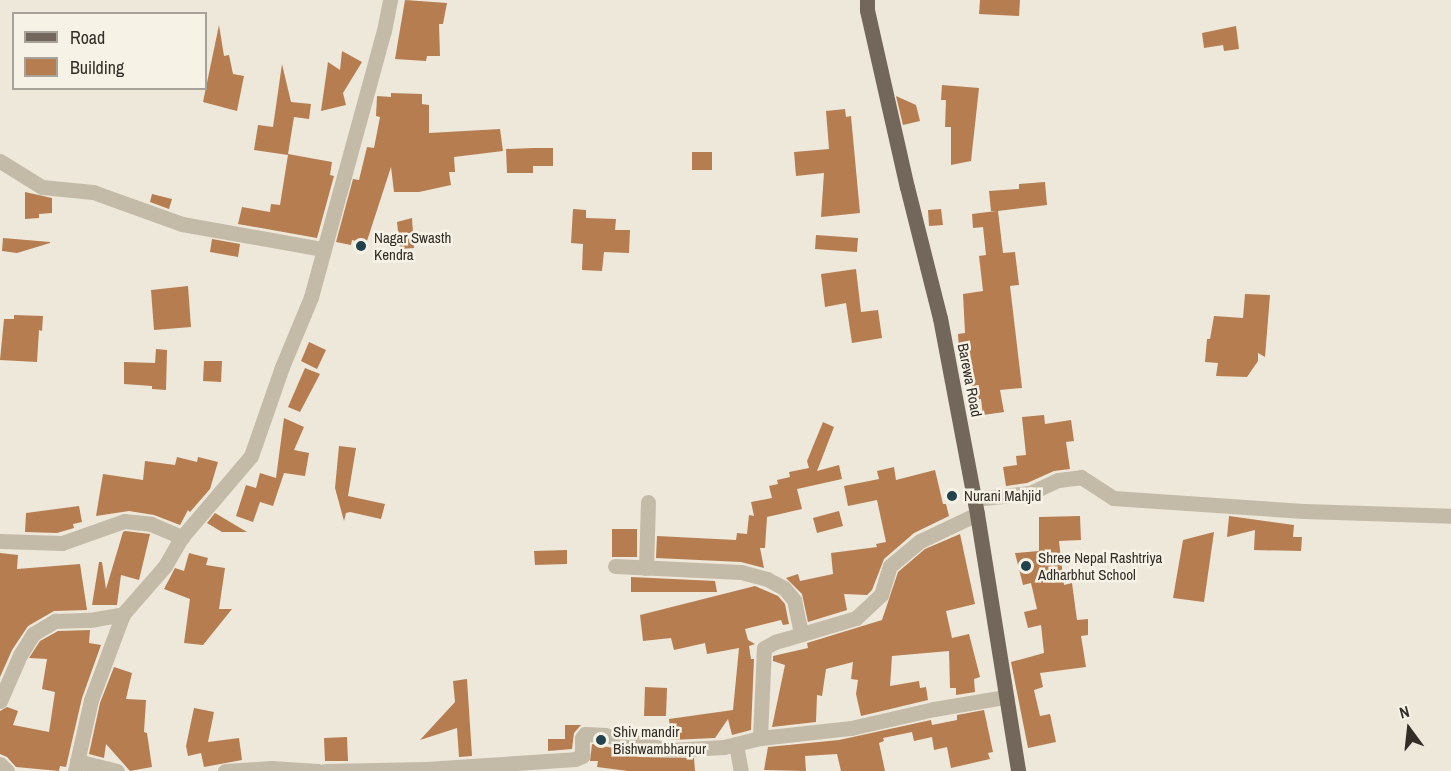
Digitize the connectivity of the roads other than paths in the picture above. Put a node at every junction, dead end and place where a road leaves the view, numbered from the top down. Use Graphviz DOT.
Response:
graph roads {
  1 [pos="390,0"];
  2 [pos="867,0"];
  3 [pos="0,160"];
  4 [pos="323,249"];
  5 [pos="648,502"];
  6 [pos="975,507"];
  7 [pos="1451,516"];
  8 [pos="182,537"];
  9 [pos="0,541"];
  10 [pos="615,566"];
  11 [pos="646,568"];
  12 [pos="123,614"];
  13 [pos="801,634"];
  14 [pos="1004,698"];
  15 [pos="0,701"];
  16 [pos="760,738"];
  17 [pos="736,744"];
  18 [pos="0,764"];
  19 [pos="76,766"];
  20 [pos="7,771"];
  21 [pos="117,771"];
  22 [pos="225,771"];
  23 [pos="318,771"];
  24 [pos="325,771"];
  25 [pos="741,771"];
  26 [pos="1018,771"];
  1 -- 4 [label="street"];
  2 -- 6 [label="main road, Barewa Road"];
  3 -- 4 [label="street"];
  4 -- 8 [label="street"];
  5 -- 11 [label="street"];
  6 -- 7 [label="street"];
  6 -- 13 [label="street"];
  6 -- 14 [label="main road, Barewa Road"];
  8 -- 9 [label="street"];
  8 -- 12 [label="street"];
  10 -- 11 [label="street"];
  11 -- 13 [label="street"];
  12 -- 15 [label="street"];
  12 -- 19 [label="street"];
  13 -- 16 [label="street"];
  14 -- 16 [label="street"];
  14 -- 26 [label="main road, Barewa Road"];
  16 -- 17 [label="street"];
  17 -- 24 [label="street"];
  17 -- 25 [label="street"];
  18 -- 20 [label="street"];
  19 -- 21 [label="street"];
  22 -- 23 [label="street"];
}
